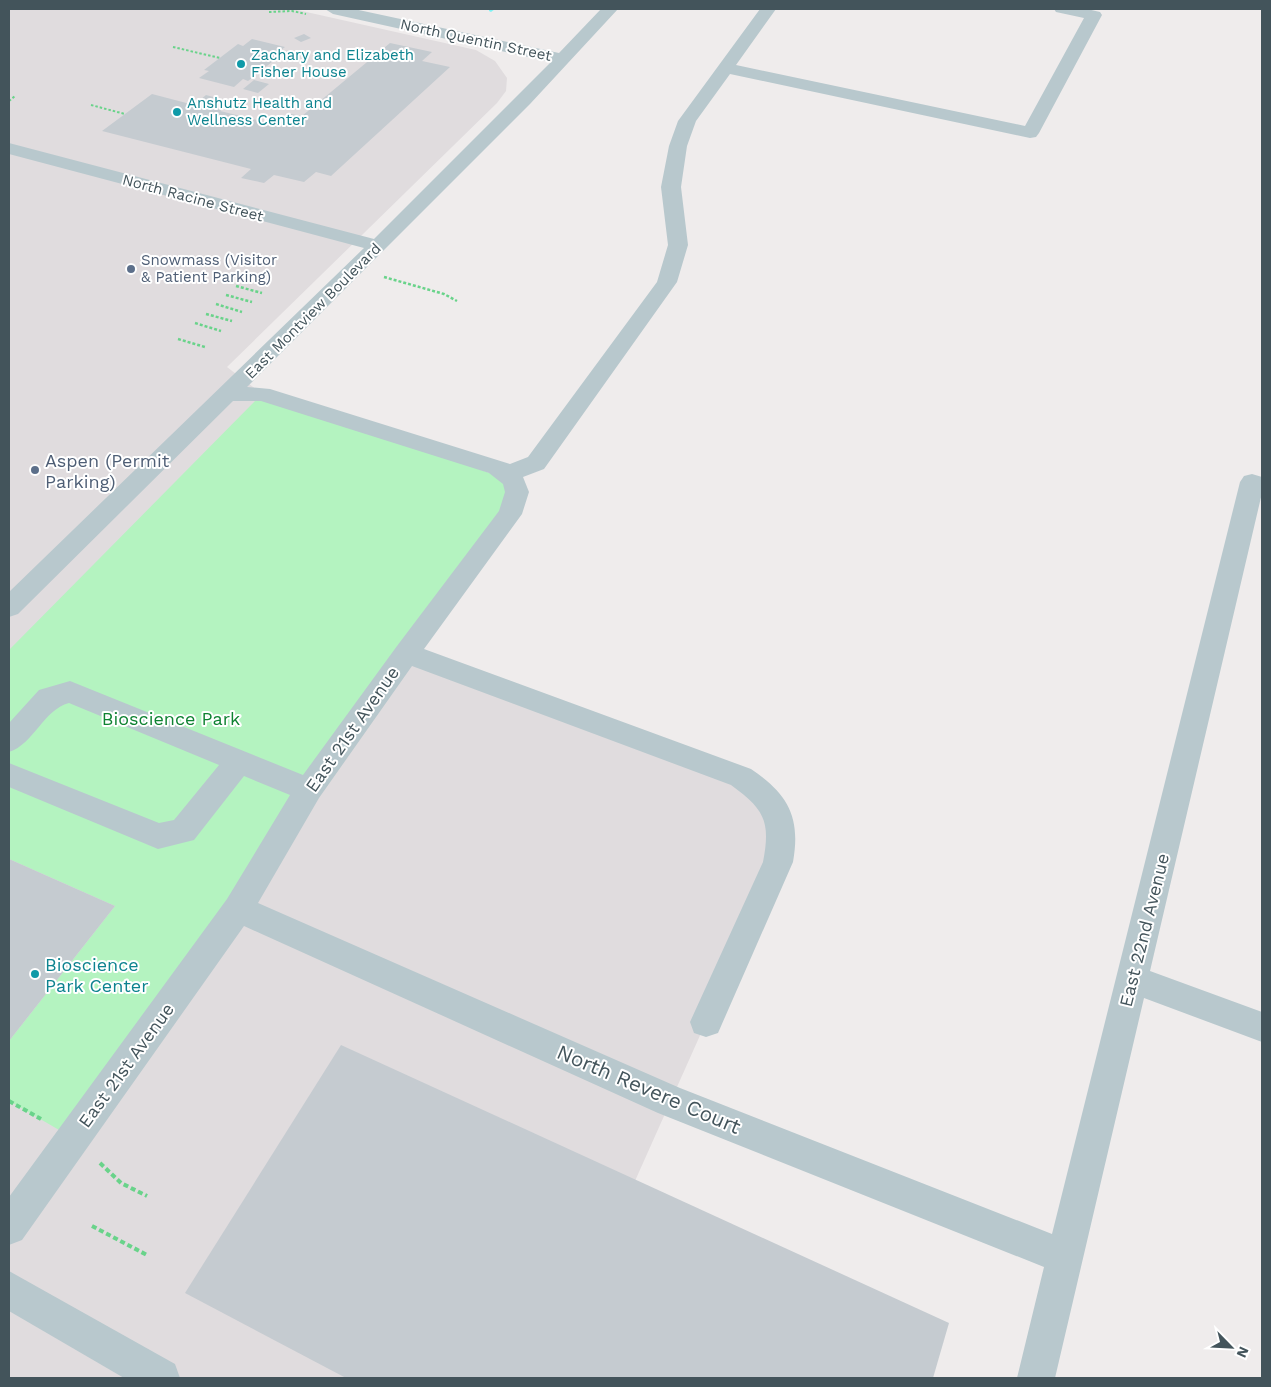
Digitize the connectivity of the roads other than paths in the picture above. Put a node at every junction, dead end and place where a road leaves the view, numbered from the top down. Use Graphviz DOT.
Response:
graph roads {
  1 [pos="333,9"];
  2 [pos="610,9"];
  3 [pos="768,9"];
  4 [pos="1062,9"];
  5 [pos="385,14"];
  6 [pos="561,59"];
  7 [pos="726,68"];
  8 [pos="9,148"];
  9 [pos="378,246"];
  10 [pos="228,394"];
  11 [pos="509,473"];
  12 [pos="1257,483"];
  13 [pos="9,607"];
  14 [pos="406,653"];
  15 [pos="9,741"];
  16 [pos="240,760"];
  17 [pos="9,775"];
  18 [pos="309,790"];
  19 [pos="238,909"];
  20 [pos="1132,979"];
  21 [pos="706,1022"];
  22 [pos="1262,1027"];
  23 [pos="9,1227"];
  24 [pos="1064,1257"];
  25 [pos="9,1290"];
  26 [pos="161,1378"];
  27 [pos="1036,1378"];
  1 -- 5 [label="street, North Quentin Street"];
  2 -- 6 [label="street, East Montview Boulevard"];
  3 -- 7 [label="street"];
  4 -- 7 [label="street"];
  5 -- 6 [label="street, North Quentin Street"];
  6 -- 9 [label="street, East Montview Boulevard"];
  7 -- 11 [label="street"];
  8 -- 9 [label="street, North Racine Street"];
  9 -- 10 [label="street, East Montview Boulevard"];
  10 -- 11 [label="street"];
  10 -- 13 [label="street, East Montview Boulevard"];
  11 -- 14 [label="street, East 21st Avenue"];
  12 -- 20 [label="street, East 22nd Avenue"];
  14 -- 18 [label="street, East 21st Avenue"];
  14 -- 21 [label="street"];
  15 -- 16 [label="street"];
  16 -- 17 [label="street"];
  16 -- 18 [label="street"];
  18 -- 19 [label="street, East 21st Avenue"];
  19 -- 23 [label="street, East 21st Avenue"];
  19 -- 24 [label="street, North Revere Court"];
  20 -- 22 [label="street"];
  20 -- 24 [label="street, East 22nd Avenue"];
  24 -- 27 [label="street, East 22nd Avenue"];
  25 -- 26 [label="street"];
}
